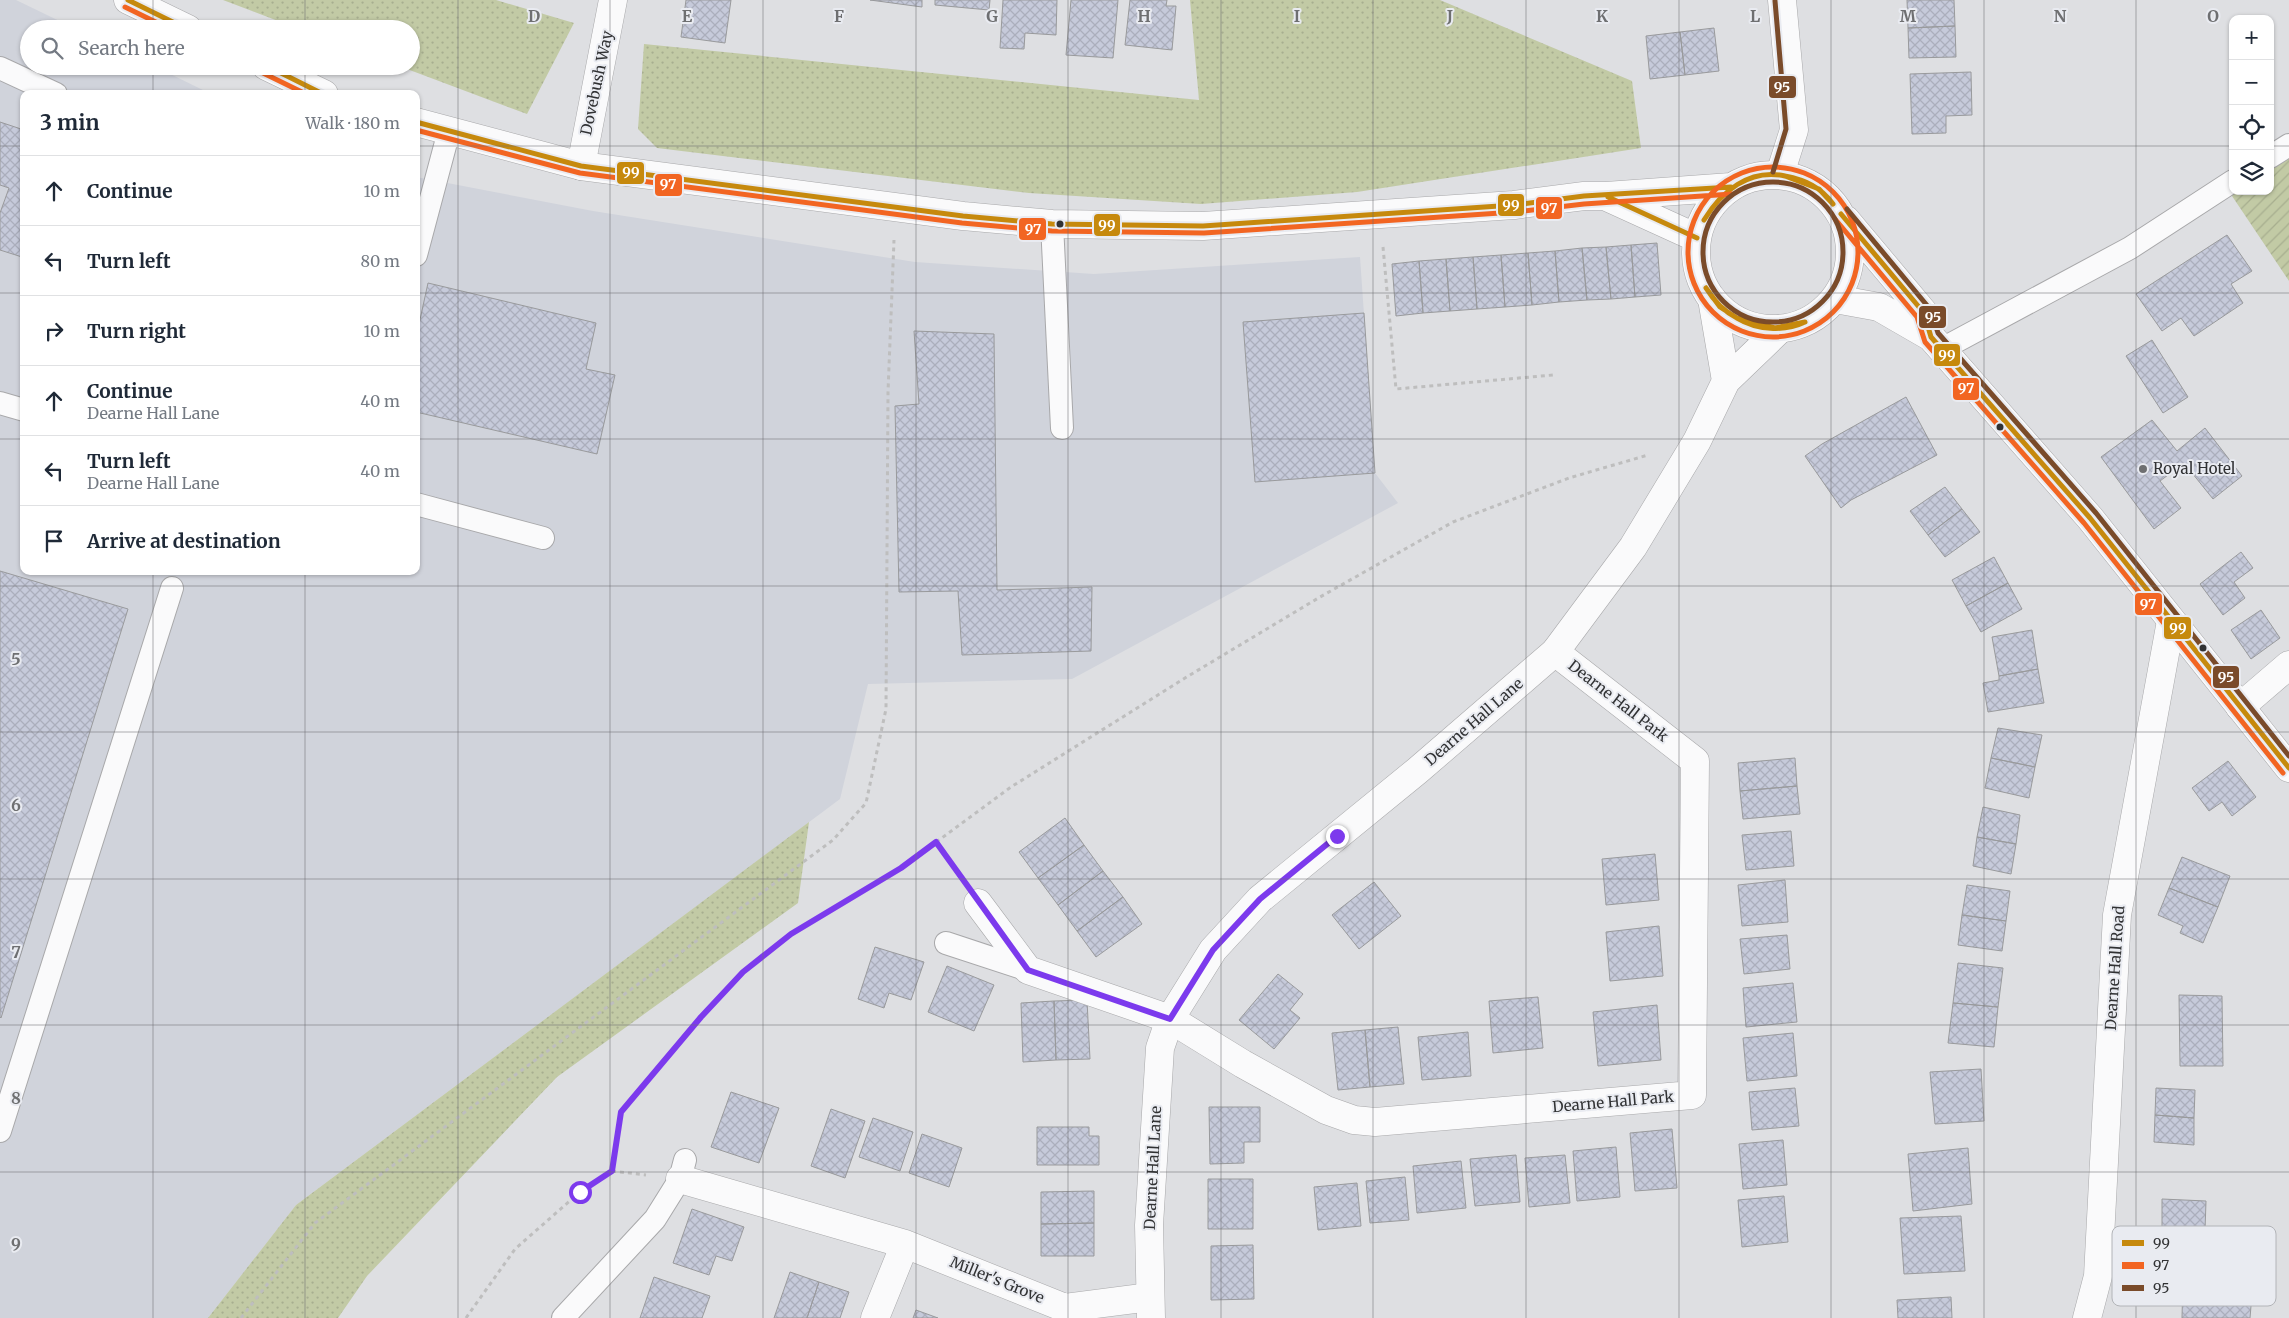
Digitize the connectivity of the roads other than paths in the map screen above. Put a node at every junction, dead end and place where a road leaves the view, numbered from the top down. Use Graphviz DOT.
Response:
graph roads {
  1 [pos="128,0"];
  2 [pos="613,0"];
  3 [pos="1782,0"];
  4 [pos="169,20"];
  5 [pos="0,68"];
  6 [pos="285,75"];
  7 [pos="47,90"];
  8 [pos="316,90"];
  9 [pos="420,123"];
  10 [pos="449,131"];
  11 [pos="2289,145"];
  12 [pos="2274,154"];
  13 [pos="581,166"];
  14 [pos="1780,174"];
  15 [pos="2229,185"];
  16 [pos="1731,187"];
  17 [pos="1606,196"];
  18 [pos="1841,214"];
  19 [pos="1052,224"];
  20 [pos="1697,238"];
  21 [pos="420,240"];
  22 [pos="1712,299"];
  23 [pos="1835,299"];
  24 [pos="1780,329"];
  25 [pos="1937,343"];
  26 [pos="1726,381"];
  27 [pos="0,403"];
  28 [pos="20,409"];
  29 [pos="1062,428"];
  30 [pos="420,505"];
  31 [pos="543,538"];
  32 [pos="172,588"];
  33 [pos="2171,621"];
  34 [pos="1555,652"];
  35 [pos="2289,665"];
  36 [pos="2240,707"];
  37 [pos="2289,768"];
  38 [pos="978,902"];
  39 [pos="946,943"];
  40 [pos="1028,970"];
  41 [pos="1170,1019"];
  42 [pos="0,1131"];
  43 [pos="682,1169"];
  44 [pos="905,1244"];
  45 [pos="1150,1307"];
  46 [pos="563,1318"];
  47 [pos="875,1318"];
  48 [pos="2087,1318"];
  1 -- 4 [label="main road"];
  2 -- 13 [label="main road, Dovebush Way"];
  3 -- 14 [label="main road"];
  5 -- 7 [label="lane"];
  6 -- 8 [label="main road"];
  9 -- 10 [label="main road"];
  10 -- 13 [label="main road"];
  10 -- 21 [label="lane"];
  11 -- 12 [label="lane"];
  13 -- 19 [label="main road"];
  14 -- 16 [label="main road"];
  14 -- 18 [label="main road"];
  15 -- 25 [label="lane"];
  16 -- 17 [label="main road"];
  16 -- 20 [label="main road"];
  17 -- 19 [label="main road"];
  17 -- 20 [label="main road"];
  18 -- 23 [label="main road"];
  18 -- 25 [label="main road"];
  19 -- 29 [label="lane"];
  20 -- 22 [label="main road"];
  22 -- 24 [label="main road"];
  22 -- 26 [label="main road"];
  23 -- 24 [label="main road"];
  23 -- 25 [label="main road"];
  24 -- 26 [label="main road, Dearne Hall Lane"];
  25 -- 33 [label="main road"];
  26 -- 34 [label="main road, Dearne Hall Lane"];
  27 -- 28 [label="lane"];
  30 -- 31 [label="lane"];
  32 -- 42 [label="lane"];
  33 -- 36 [label="main road"];
  33 -- 48 [label="main road, Dearne Hall Road"];
  34 -- 41 [label="main road, Dearne Hall Lane"];
  34 -- 41 [label="main road, Dearne Hall Park"];
  35 -- 36 [label="main road"];
  36 -- 37 [label="main road"];
  38 -- 40 [label="main road"];
  39 -- 40 [label="lane"];
  40 -- 41 [label="main road"];
  41 -- 45 [label="main road, Dearne Hall Lane"];
  43 -- 44 [label="main road, Miller's Grove"];
  43 -- 46 [label="lane, Miller's Grove"];
  44 -- 45 [label="main road, Miller's Grove"];
  44 -- 47 [label="main road"];
}
